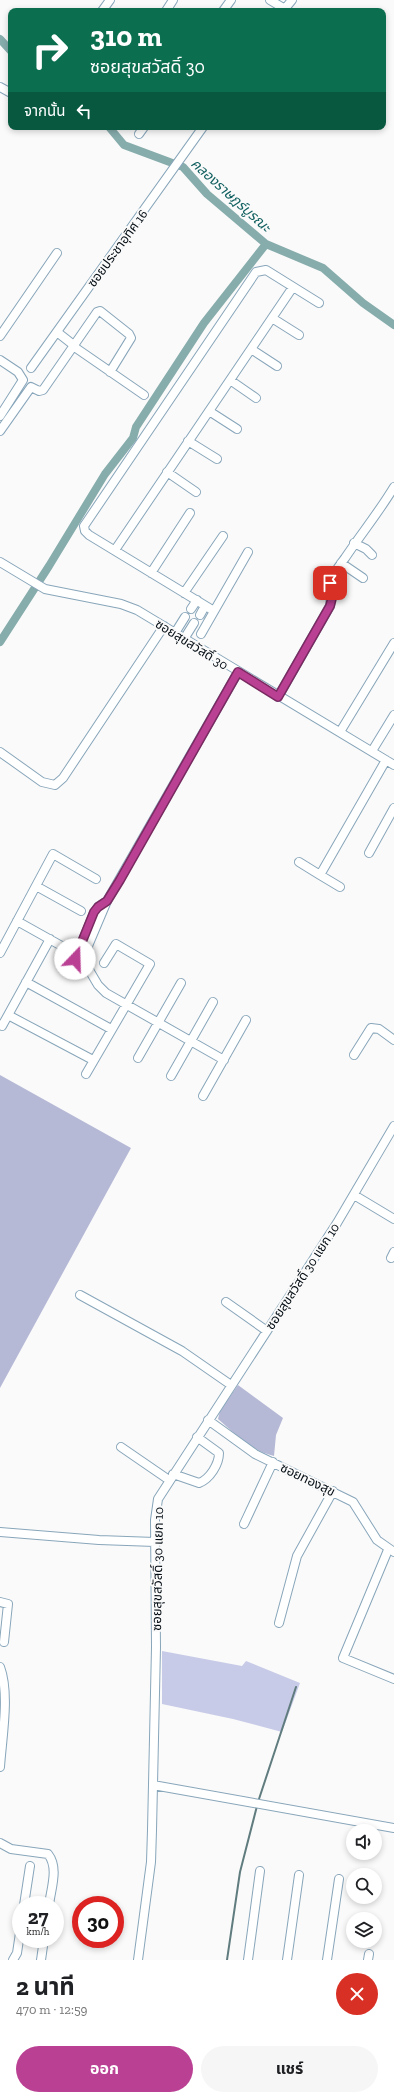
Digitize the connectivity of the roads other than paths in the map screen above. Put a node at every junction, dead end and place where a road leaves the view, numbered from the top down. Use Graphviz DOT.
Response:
graph roads {
  1 [pos="270,0"];
  2 [pos="292,0"];
  3 [pos="281,8"];
  4 [pos="286,8"];
  5 [pos="142,130"];
  6 [pos="201,130"];
  7 [pos="139,134"];
  8 [pos="57,253"];
  9 [pos="293,287"];
  10 [pos="319,303"];
  11 [pos="272,318"];
  12 [pos="57,332"];
  13 [pos="298,335"];
  14 [pos="0,336"];
  15 [pos="72,345"];
  16 [pos="251,349"];
  17 [pos="0,360"];
  18 [pos="278,366"];
  19 [pos="31,368"];
  20 [pos="110,372"];
  21 [pos="230,380"];
  22 [pos="144,395"];
  23 [pos="256,398"];
  24 [pos="209,411"];
  25 [pos="0,416"];
  26 [pos="237,429"];
  27 [pos="0,431"];
  28 [pos="188,441"];
  29 [pos="217,459"];
  30 [pos="168,472"];
  31 [pos="394,487"];
  32 [pos="196,492"];
  33 [pos="190,513"];
  34 [pos="223,536"];
  35 [pos="354,543"];
  36 [pos="115,550"];
  37 [pos="248,552"];
  38 [pos="372,555"];
  39 [pos="0,562"];
  40 [pos="342,562"];
  41 [pos="151,573"];
  42 [pos="364,578"];
  43 [pos="184,593"];
  44 [pos="197,600"];
  45 [pos="206,606"];
  46 [pos="191,609"];
  47 [pos="214,611"];
  48 [pos="200,615"];
  49 [pos="185,618"];
  50 [pos="194,623"];
  51 [pos="164,626"];
  52 [pos="175,633"];
  53 [pos="201,634"];
  54 [pos="184,639"];
  55 [pos="394,643"];
  56 [pos="238,672"];
  57 [pos="278,697"];
  58 [pos="394,715"];
  59 [pos="340,732"];
  60 [pos="372,751"];
  61 [pos="0,752"];
  62 [pos="386,760"];
  63 [pos="394,765"];
  64 [pos="394,808"];
  65 [pos="369,853"];
  66 [pos="298,862"];
  67 [pos="320,875"];
  68 [pos="96,879"];
  69 [pos="36,886"];
  70 [pos="340,887"];
  71 [pos="81,911"];
  72 [pos="17,921"];
  73 [pos="50,940"];
  74 [pos="0,953"];
  75 [pos="80,953"];
  76 [pos="104,963"];
  77 [pos="26,982"];
  78 [pos="181,983"];
  79 [pos="213,1002"];
  80 [pos="126,1004"];
  81 [pos="8,1015"];
  82 [pos="246,1020"];
  83 [pos="158,1023"];
  84 [pos="0,1025"];
  85 [pos="111,1029"];
  86 [pos="394,1040"];
  87 [pos="190,1041"];
  88 [pos="354,1056"];
  89 [pos="138,1058"];
  90 [pos="93,1060"];
  91 [pos="224,1060"];
  92 [pos="86,1074"];
  93 [pos="171,1076"];
  94 [pos="203,1096"];
  95 [pos="394,1126"];
  96 [pos="354,1196"];
  97 [pos="394,1219"];
  98 [pos="80,1295"];
  99 [pos="226,1302"];
  100 [pos="267,1331"];
  101 [pos="231,1385"];
  102 [pos="208,1420"];
  103 [pos="197,1437"];
  104 [pos="121,1447"];
  105 [pos="273,1462"];
  106 [pos="171,1477"];
  107 [pos="333,1491"];
  108 [pos="244,1524"];
  109 [pos="0,1532"];
  110 [pos="155,1542"];
  111 [pos="391,1551"];
  112 [pos="0,1602"];
  113 [pos="279,1624"];
  114 [pos="4,1642"];
  115 [pos="0,1667"];
  116 [pos="394,1679"];
  117 [pos="0,1767"];
  118 [pos="153,1785"];
  119 [pos="394,1828"];
  120 [pos="0,1843"];
  121 [pos="30,1866"];
  122 [pos="260,1871"];
  123 [pos="299,1875"];
  124 [pos="339,1879"];
  125 [pos="25,1896"];
  126 [pos="50,1896"];
  127 [pos="18,1948"];
  128 [pos="43,1948"];
  129 [pos="13,1960"];
  130 [pos="41,1960"];
  131 [pos="138,1960"];
  132 [pos="248,1960"];
  133 [pos="287,1960"];
  134 [pos="327,1960"];
  1 -- 3 [label="street"];
  2 -- 4 [label="street"];
  5 -- 7 [label="street"];
  6 -- 12 [label="street, ซอยประชาอุทิศ 16"];
  8 -- 14 [label="street"];
  9 -- 10 [label="street"];
  9 -- 11 [label="street"];
  9 -- 36 [label="street"];
  11 -- 13 [label="street"];
  11 -- 16 [label="street"];
  12 -- 15 [label="street"];
  12 -- 19 [label="street, ซอยประชาอุทิศ 16"];
  15 -- 20 [label="street"];
  15 -- 20 [label="street"];
  15 -- 27 [label="street"];
  16 -- 18 [label="street"];
  16 -- 21 [label="street"];
  17 -- 25 [label="street"];
  20 -- 22 [label="street"];
  21 -- 23 [label="street"];
  21 -- 24 [label="street"];
  24 -- 26 [label="street"];
  24 -- 28 [label="street"];
  28 -- 29 [label="street"];
  28 -- 30 [label="street"];
  30 -- 32 [label="street"];
  30 -- 36 [label="street"];
  31 -- 35 [label="street"];
  33 -- 41 [label="street"];
  34 -- 43 [label="street"];
  35 -- 38 [label="street"];
  35 -- 40 [label="street"];
  36 -- 41 [label="street"];
  37 -- 47 [label="street"];
  39 -- 51 [label="street, ซอยสุขสวัสดิ์ 30"];
  40 -- 42 [label="street"];
  40 -- 57 [label="street"];
  41 -- 43 [label="street"];
  43 -- 44 [label="street"];
  44 -- 45 [label="street"];
  44 -- 46 [label="street"];
  45 -- 47 [label="street"];
  45 -- 48 [label="street"];
  47 -- 53 [label="street"];
  49 -- 52 [label="street"];
  50 -- 54 [label="street"];
  51 -- 52 [label="street, ซอยสุขสวัสดิ์ 30"];
  51 -- 61 [label="street"];
  52 -- 54 [label="street, ซอยสุขสวัสดิ์ 30"];
  54 -- 56 [label="street, ซอยสุขสวัสดิ์ 30"];
  55 -- 59 [label="street"];
  56 -- 57 [label="street, ซอยสุขสวัสดิ์ 30"];
  56 -- 75 [label="street"];
  57 -- 59 [label="street, ซอยสุขสวัสดิ์ 30"];
  58 -- 60 [label="street"];
  59 -- 60 [label="street, ซอยสุขสวัสดิ์ 30"];
  60 -- 62 [label="street, ซอยสุขสวัสดิ์ 30"];
  62 -- 63 [label="street, ซอยสุขสวัสดิ์ 30"];
  62 -- 67 [label="street"];
  64 -- 65 [label="street"];
  66 -- 67 [label="street"];
  67 -- 70 [label="street"];
  68 -- 69 [label="street"];
  69 -- 71 [label="street"];
  69 -- 72 [label="street"];
  72 -- 73 [label="street"];
  72 -- 74 [label="street"];
  73 -- 75 [label="street"];
  73 -- 77 [label="street"];
  75 -- 80 [label="street"];
  76 -- 80 [label="street"];
  77 -- 81 [label="street"];
  77 -- 85 [label="street"];
  78 -- 83 [label="street"];
  79 -- 87 [label="street"];
  80 -- 83 [label="street"];
  80 -- 85 [label="street"];
  81 -- 84 [label="street"];
  81 -- 90 [label="street"];
  82 -- 91 [label="street"];
  83 -- 87 [label="street"];
  83 -- 89 [label="street"];
  85 -- 90 [label="street"];
  86 -- 88 [label="street"];
  87 -- 91 [label="street"];
  87 -- 93 [label="street"];
  90 -- 92 [label="street"];
  91 -- 94 [label="street"];
  95 -- 96 [label="street, ซอยสุขสวัสดิ์ 30 แยก 10"];
  96 -- 97 [label="street"];
  96 -- 100 [label="street, ซอยสุขสวัสดิ์ 30 แยก 10"];
  98 -- 101 [label="street"];
  99 -- 100 [label="street"];
  100 -- 101 [label="street, ซอยสุขสวัสดิ์ 30 แยก 10"];
  101 -- 102 [label="street, ซอยสุขสวัสดิ์ 30 แยก 10"];
  102 -- 103 [label="street, ซอยสุขสวัสดิ์ 30 แยก 10"];
  102 -- 105 [label="street, ซอยทองสุข"];
  103 -- 106 [label="street, ซอยสุขสวัสดิ์ 30 แยก 10"];
  103 -- 106 [label="street"];
  104 -- 106 [label="street"];
  105 -- 107 [label="street, ซอยทองสุข"];
  105 -- 108 [label="street"];
  106 -- 110 [label="street, ซอยสุขสวัสดิ์ 30 แยก 10"];
  107 -- 111 [label="street, ซอยทองสุข"];
  107 -- 113 [label="street"];
  109 -- 110 [label="street"];
  110 -- 118 [label="street, ซอยสุขสวัสดิ์ 30 แยก 10"];
  111 -- 116 [label="street"];
  112 -- 114 [label="street"];
  115 -- 117 [label="street"];
  118 -- 119 [label="street"];
  118 -- 131 [label="street, ซอยสุขสวัสดิ์ 30 แยก 10"];
  120 -- 126 [label="street"];
  121 -- 125 [label="street"];
  122 -- 132 [label="street"];
  123 -- 133 [label="street"];
  124 -- 134 [label="street"];
  127 -- 129 [label="street"];
  128 -- 130 [label="street"];
}
